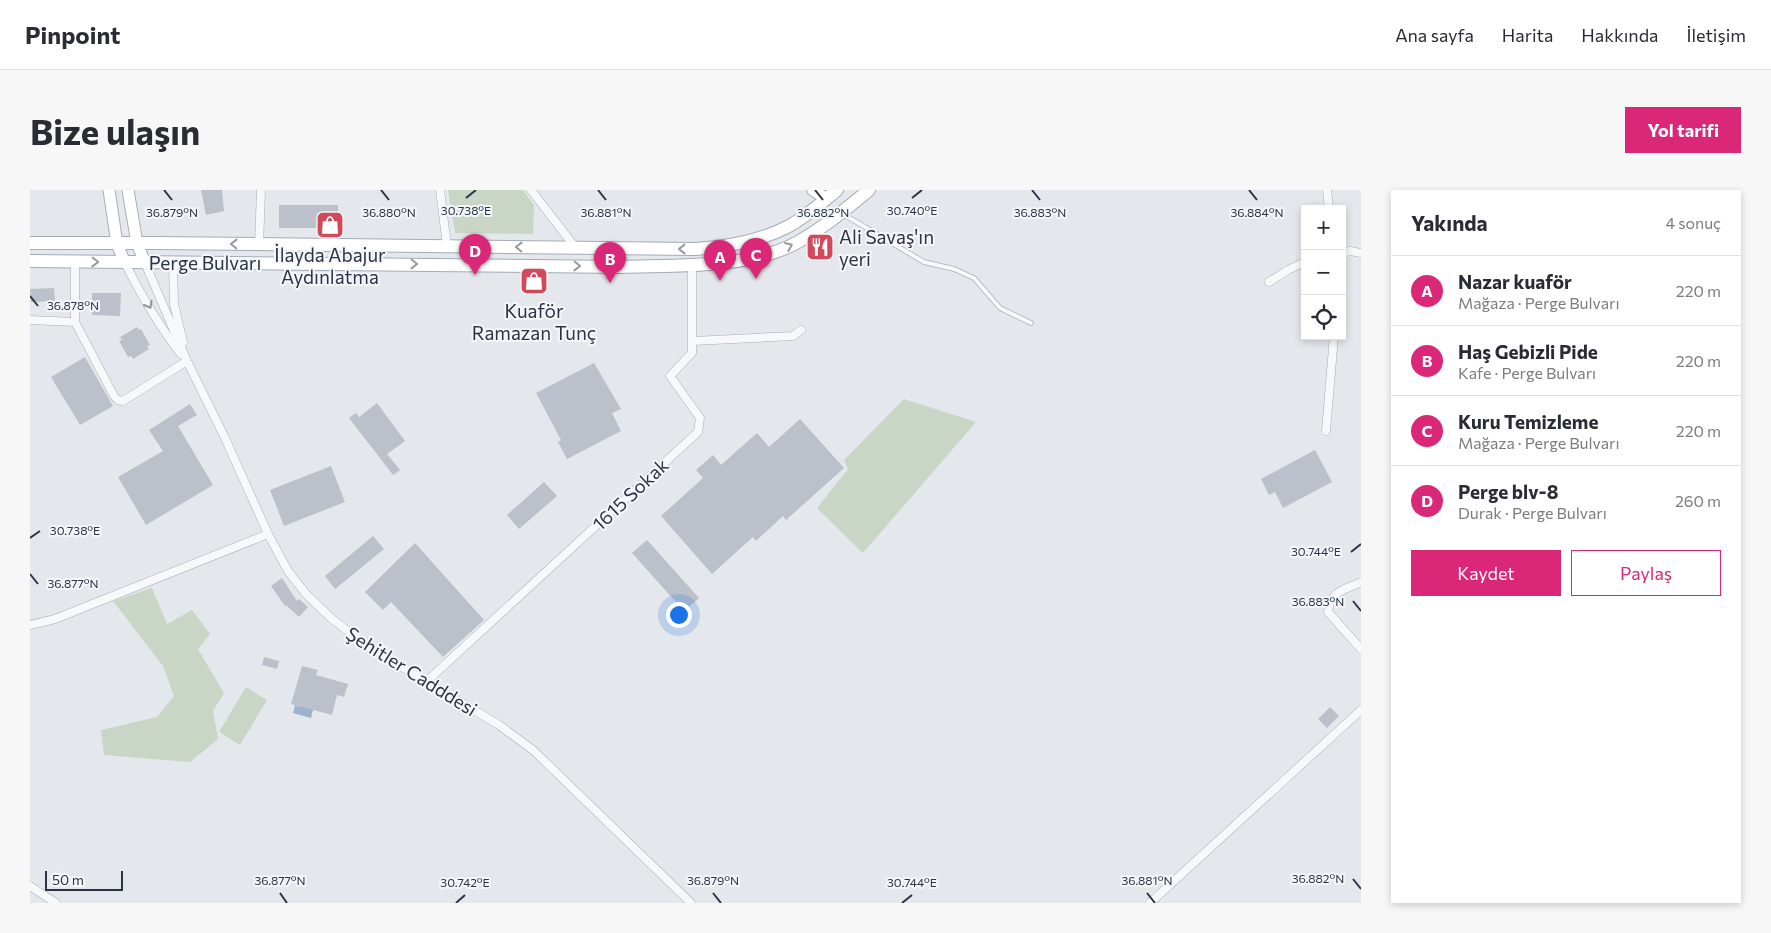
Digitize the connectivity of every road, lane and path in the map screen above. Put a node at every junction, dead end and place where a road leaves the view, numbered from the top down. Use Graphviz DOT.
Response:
graph roads {
  1 [pos="109,190"];
  2 [pos="128,190"];
  3 [pos="261,190"];
  4 [pos="440,190"];
  5 [pos="531,190"];
  6 [pos="813,190"];
  7 [pos="837,190"];
  8 [pos="869,190"];
  9 [pos="1327,190"];
  10 [pos="827,199"];
  11 [pos="1329,205"];
  12 [pos="841,213"];
  13 [pos="30,243"];
  14 [pos="137,243"];
  15 [pos="117,244"];
  16 [pos="259,245"];
  17 [pos="447,246"];
  18 [pos="575,247"];
  19 [pos="1346,252"];
  20 [pos="1361,253"];
  21 [pos="30,260"];
  22 [pos="75,262"];
  23 [pos="146,262"];
  24 [pos="173,262"];
  25 [pos="125,263"];
  26 [pos="1301,264"];
  27 [pos="692,265"];
  28 [pos="1269,282"];
  29 [pos="30,320"];
  30 [pos="75,322"];
  31 [pos="1031,323"];
  32 [pos="801,330"];
  33 [pos="1334,340"];
  34 [pos="693,341"];
  35 [pos="187,361"];
  36 [pos="1326,431"];
  37 [pos="268,534"];
  38 [pos="1361,582"];
  39 [pos="30,625"];
  40 [pos="1361,649"];
  41 [pos="426,682"];
  42 [pos="1361,710"];
  43 [pos="32,888"];
  44 [pos="30,898"];
  45 [pos="56,903"];
  46 [pos="691,903"];
  47 [pos="1150,903"];
  1 -- 15 [label="main road"];
  2 -- 14 [label="main road"];
  3 -- 16 [label="street"];
  4 -- 17 [label="street"];
  5 -- 18 [label="street"];
  6 -- 10 [label="main road"];
  7 -- 10 [label="main road, Perge Bulvarı"];
  8 -- 12 [label="main road, Perge Bulvarı"];
  9 -- 11 [label="street"];
  10 -- 18 [label="main road, Perge Bulvarı, one-way"];
  27 -- 12 [label="main road, Perge Bulvarı, one-way"];
  12 -- 31 [label="lane"];
  13 -- 15 [label="main road, Perge Bulvarı"];
  14 -- 15 [label="main road, Perge Bulvarı"];
  16 -- 14 [label="main road, Perge Bulvarı, one-way"];
  14 -- 23 [label="main road"];
  15 -- 25 [label="main road"];
  16 -- 17 [label="main road, Perge Bulvarı"];
  18 -- 17 [label="main road, Perge Bulvarı, one-way"];
  19 -- 20 [label="street"];
  21 -- 22 [label="main road, Perge Bulvarı"];
  22 -- 25 [label="main road, Perge Bulvarı, one-way"];
  22 -- 30 [label="street"];
  23 -- 24 [label="main road, Perge Bulvarı"];
  23 -- 25 [label="main road, Perge Bulvarı"];
  23 -- 35 [label="street"];
  24 -- 27 [label="main road, Perge Bulvarı, one-way"];
  24 -- 35 [label="street"];
  25 -- 35 [label="street, one-way"];
  26 -- 28 [label="street"];
  27 -- 34 [label="street, 1615 Sokak"];
  29 -- 30 [label="street"];
  30 -- 35 [label="street"];
  32 -- 34 [label="street"];
  33 -- 36 [label="street"];
  34 -- 41 [label="street, 1615 Sokak"];
  35 -- 37 [label="street, Şehitler Cadddesi"];
  37 -- 39 [label="street"];
  37 -- 41 [label="street, Şehitler Cadddesi"];
  38 -- 40 [label="street"];
  41 -- 46 [label="street, Şehitler Cadddesi"];
  42 -- 47 [label="street"];
  43 -- 44 [label="street"];
  43 -- 45 [label="street"];
}
